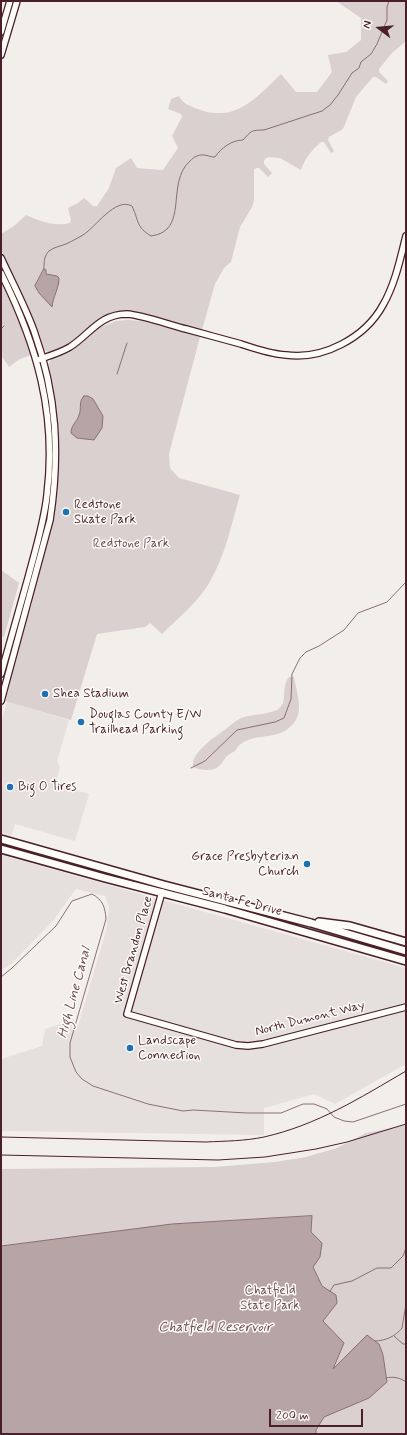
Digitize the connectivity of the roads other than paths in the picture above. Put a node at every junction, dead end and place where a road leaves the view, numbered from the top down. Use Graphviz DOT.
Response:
graph roads {
  1 [pos="10,1"];
  2 [pos="17,1"];
  3 [pos="1,32"];
  4 [pos="1,55"];
  5 [pos="406,236"];
  6 [pos="1,258"];
  7 [pos="1,273"];
  8 [pos="40,359"];
  9 [pos="1,674"];
  10 [pos="1,701"];
  11 [pos="1,835"];
  12 [pos="1,839"];
  13 [pos="1,849"];
  14 [pos="48,852"];
  15 [pos="44,861"];
  16 [pos="183,890"];
  17 [pos="162,892"];
  18 [pos="215,907"];
  19 [pos="311,923"];
  20 [pos="340,932"];
  21 [pos="406,942"];
  22 [pos="406,947"];
  23 [pos="406,951"];
  24 [pos="406,961"];
  25 [pos="406,1007"];
  26 [pos="127,1014"];
  1 -- 3 [label="street"];
  2 -- 4 [label="street"];
  5 -- 8 [label="street"];
  6 -- 8 [label="street"];
  7 -- 8 [label="street"];
  8 -- 9 [label="street"];
  8 -- 10 [label="street"];
  11 -- 14 [label="highway"];
  12 -- 14 [label="highway, Santa Fe Drive"];
  13 -- 15 [label="highway, Santa Fe Drive"];
  14 -- 16 [label="highway, Santa Fe Drive"];
  15 -- 16 [label="highway"];
  15 -- 17 [label="highway, Santa Fe Drive"];
  16 -- 19 [label="highway, Santa Fe Drive"];
  17 -- 18 [label="highway, Santa Fe Drive"];
  17 -- 26 [label="street, West Brandon Place"];
  18 -- 20 [label="highway"];
  18 -- 24 [label="highway, Santa Fe Drive"];
  19 -- 20 [label="highway, Santa Fe Drive"];
  19 -- 21 [label="highway"];
  20 -- 22 [label="highway"];
  20 -- 23 [label="highway, Santa Fe Drive"];
  25 -- 26 [label="street, North Dumont Way"];
}
